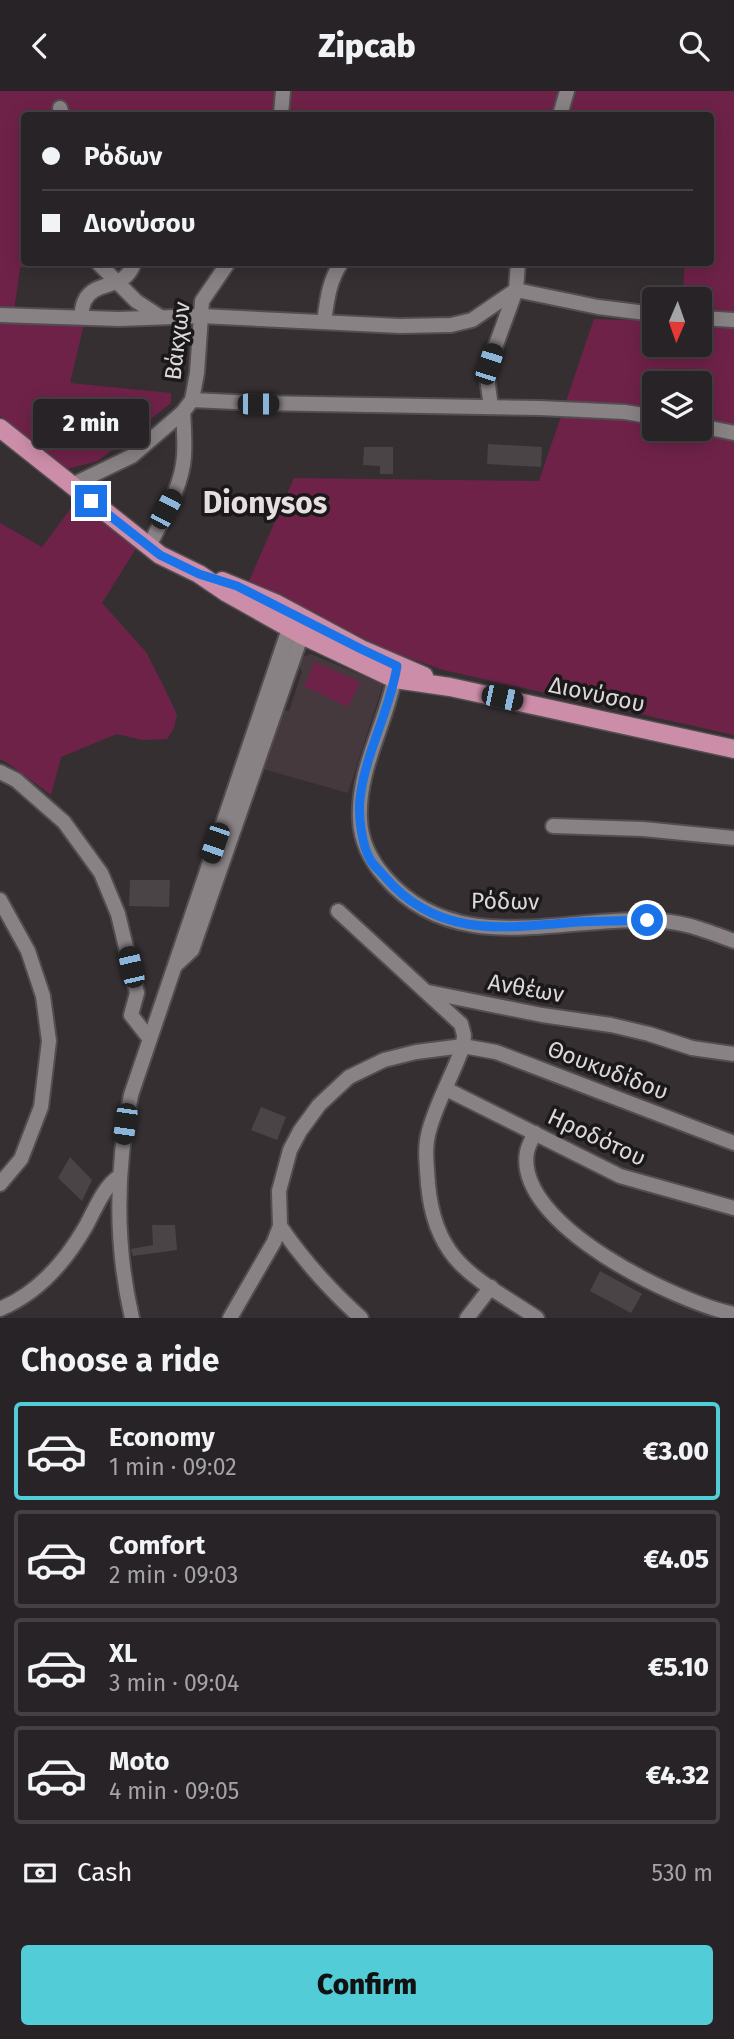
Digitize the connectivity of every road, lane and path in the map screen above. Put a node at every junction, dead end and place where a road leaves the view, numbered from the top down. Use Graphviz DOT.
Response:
graph roads {
  1 [pos="283,91"];
  2 [pos="567,91"];
  3 [pos="281,112"];
  4 [pos="561,112"];
  5 [pos="101,266"];
  6 [pos="133,266"];
  7 [pos="223,266"];
  8 [pos="339,266"];
  9 [pos="518,266"];
  10 [pos="116,282"];
  11 [pos="516,290"];
  12 [pos="642,313"];
  13 [pos="0,315"];
  14 [pos="201,316"];
  15 [pos="81,317"];
  16 [pos="160,317"];
  17 [pos="712,319"];
  18 [pos="734,320"];
  19 [pos="324,322"];
  20 [pos="188,406"];
  21 [pos="491,407"];
  22 [pos="642,415"];
  23 [pos="0,428"];
  24 [pos="712,428"];
  25 [pos="734,433"];
  26 [pos="72,485"];
  27 [pos="149,547"];
  28 [pos="298,624"];
  29 [pos="396,672"];
  30 [pos="734,749"];
  31 [pos="0,772"];
  32 [pos="553,825"];
  33 [pos="734,838"];
  34 [pos="0,900"];
  35 [pos="338,911"];
  36 [pos="734,941"];
  37 [pos="427,992"];
  38 [pos="137,993"];
  39 [pos="161,1004"];
  40 [pos="149,1038"];
  41 [pos="463,1046"];
  42 [pos="734,1054"];
  43 [pos="446,1089"];
  44 [pos="535,1133"];
  45 [pos="734,1143"];
  46 [pos="120,1176"];
  47 [pos="0,1184"];
  48 [pos="734,1208"];
  49 [pos="279,1226"];
  50 [pos="491,1287"];
  51 [pos="19,1301"];
  52 [pos="0,1309"];
  53 [pos="734,1314"];
  54 [pos="18,1317"];
  55 [pos="132,1318"];
  56 [pos="230,1318"];
  57 [pos="361,1318"];
  58 [pos="467,1318"];
  59 [pos="537,1318"];
  1 -- 3 [label="street"];
  2 -- 4 [label="street"];
  5 -- 10 [label="street"];
  6 -- 10 [label="street"];
  7 -- 14 [label="street, Βάκχων"];
  8 -- 19 [label="street"];
  9 -- 11 [label="street"];
  10 -- 15 [label="street"];
  10 -- 16 [label="street"];
  11 -- 12 [label="street"];
  11 -- 19 [label="street"];
  11 -- 21 [label="street"];
  13 -- 15 [label="street"];
  14 -- 16 [label="street"];
  14 -- 19 [label="street"];
  14 -- 20 [label="street, Βάκχων"];
  15 -- 16 [label="street"];
  17 -- 18 [label="street"];
  20 -- 21 [label="street"];
  20 -- 26 [label="street"];
  20 -- 27 [label="street, Βάκχων"];
  21 -- 22 [label="street"];
  23 -- 26 [label="main road, Διονύσου"];
  24 -- 25 [label="street"];
  26 -- 27 [label="main road, Διονύσου"];
  27 -- 28 [label="main road, Διονύσου"];
  28 -- 29 [label="main road, Διονύσου"];
  28 -- 39 [label="street"];
  29 -- 30 [label="main road, Διονύσου"];
  29 -- 36 [label="street, Ρόδων"];
  31 -- 38 [label="street"];
  32 -- 33 [label="street"];
  34 -- 47 [label="street"];
  35 -- 37 [label="street"];
  37 -- 41 [label="street"];
  37 -- 42 [label="street, Ανθέων"];
  38 -- 39 [label="street"];
  38 -- 40 [label="street"];
  39 -- 40 [label="street"];
  40 -- 46 [label="street"];
  41 -- 43 [label="street"];
  41 -- 45 [label="street, Θουκυδίδου"];
  41 -- 49 [label="street, Θουκυδίδου"];
  43 -- 44 [label="street, Ηροδότου"];
  43 -- 50 [label="street"];
  44 -- 48 [label="street, Ηροδότου"];
  44 -- 53 [label="street"];
  46 -- 51 [label="street"];
  46 -- 55 [label="street"];
  49 -- 56 [label="street"];
  49 -- 57 [label="street"];
  50 -- 58 [label="street"];
  50 -- 59 [label="street"];
  51 -- 52 [label="street"];
  51 -- 54 [label="street"];
}
